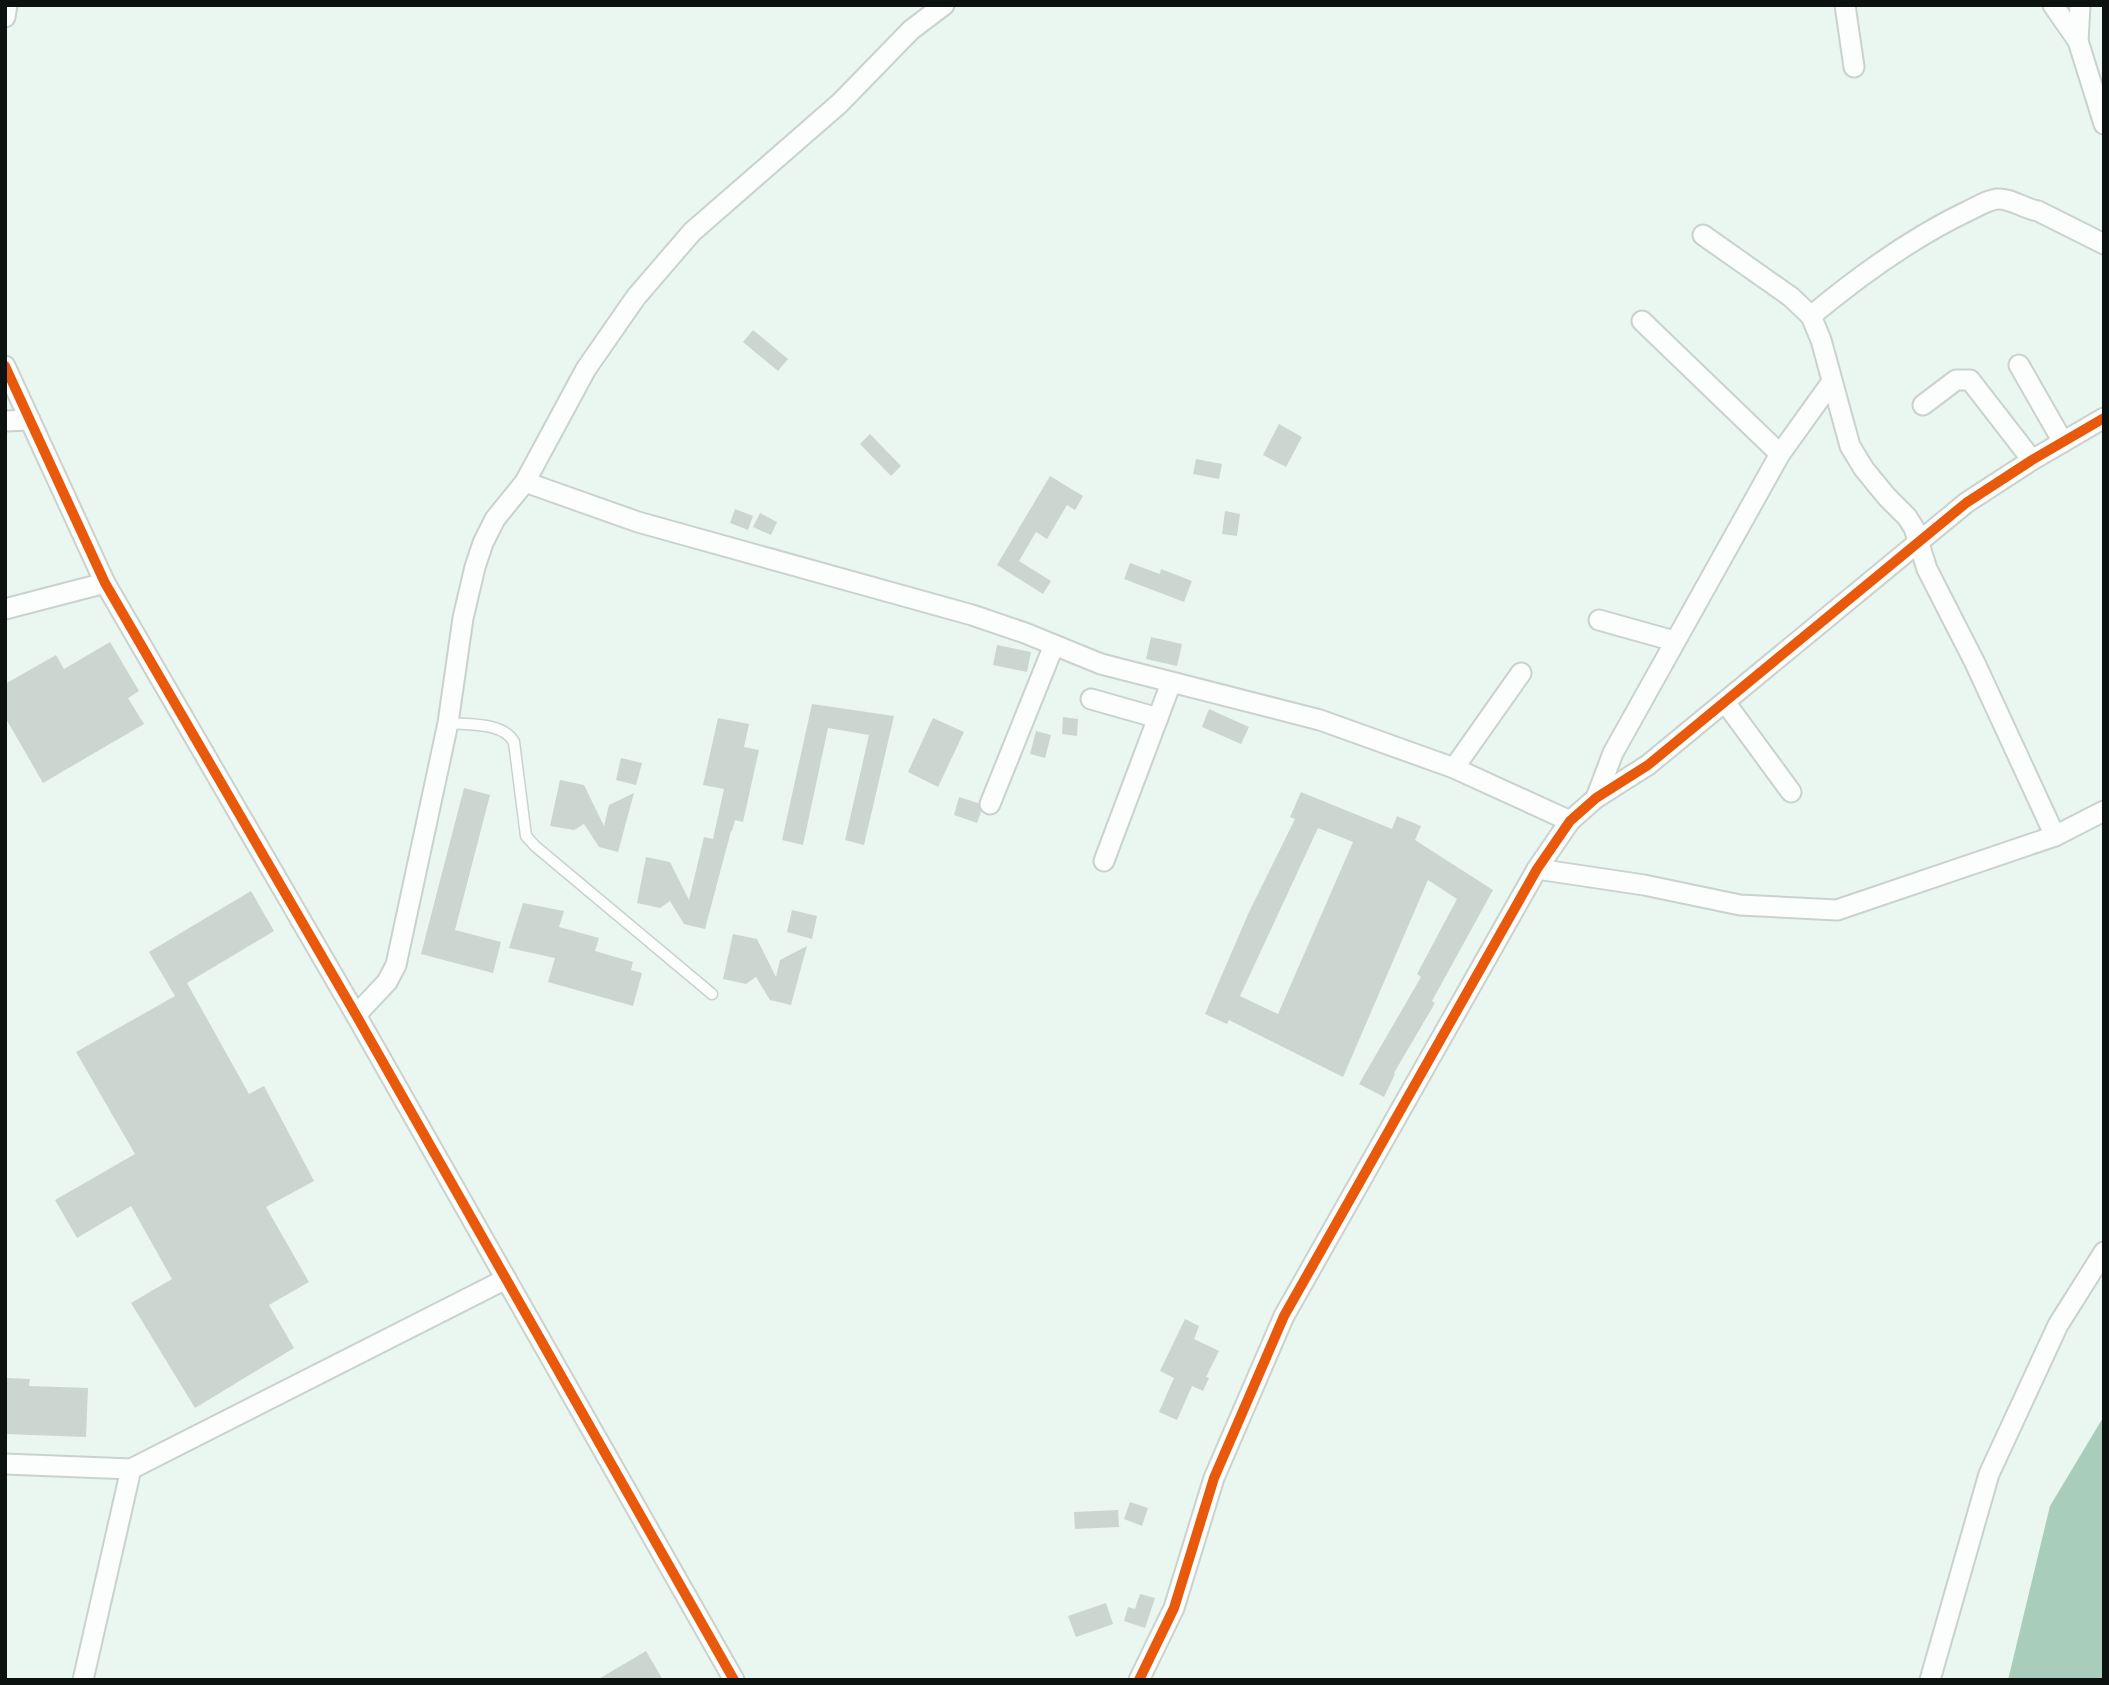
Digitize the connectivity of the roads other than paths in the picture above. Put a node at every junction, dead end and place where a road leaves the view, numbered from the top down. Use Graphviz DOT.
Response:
graph roads {
  1 [pos="7,5"];
  2 [pos="944,5"];
  3 [pos="1845,5"];
  4 [pos="2053,5"];
  5 [pos="2080,5"];
  6 [pos="5,16"];
  7 [pos="2078,41"];
  8 [pos="1854,67"];
  9 [pos="2104,124"];
  10 [pos="1703,235"];
  11 [pos="2104,244"];
  12 [pos="1811,316"];
  13 [pos="1642,321"];
  14 [pos="2019,365"];
  15 [pos="5,366"];
  16 [pos="1831,383"];
  17 [pos="1923,405"];
  18 [pos="2104,418"];
  19 [pos="30,420"];
  20 [pos="5,421"];
  21 [pos="2063,442"];
  22 [pos="1780,454"];
  23 [pos="2032,460"];
  24 [pos="524,482"];
  25 [pos="1917,543"];
  26 [pos="105,583"];
  27 [pos="5,609"];
  28 [pos="1599,620"];
  29 [pos="1674,641"];
  30 [pos="1054,645"];
  31 [pos="1521,673"];
  32 [pos="1171,682"];
  33 [pos="1091,699"];
  34 [pos="1725,702"];
  35 [pos="1158,719"];
  36 [pos="448,723"];
  37 [pos="1454,768"];
  38 [pos="1791,792"];
  39 [pos="1596,798"];
  40 [pos="990,804"];
  41 [pos="2104,811"];
  42 [pos="1570,821"];
  43 [pos="2055,836"];
  44 [pos="1104,860"];
  45 [pos="1537,869"];
  46 [pos="712,994"];
  47 [pos="356,1015"];
  48 [pos="2104,1252"];
  49 [pos="506,1279"];
  50 [pos="5,1464"];
  51 [pos="131,1469"];
  52 [pos="83,1680"];
  53 [pos="734,1680"];
  54 [pos="1139,1680"];
  55 [pos="1930,1680"];
  1 -- 6 [label="street"];
  2 -- 24 [label="street"];
  3 -- 8 [label="street"];
  4 -- 7 [label="street"];
  5 -- 7 [label="street"];
  7 -- 9 [label="street"];
  10 -- 12 [label="street"];
  11 -- 12 [label="street"];
  12 -- 16 [label="street"];
  13 -- 22 [label="street"];
  14 -- 21 [label="street"];
  15 -- 19 [label="street"];
  16 -- 22 [label="street"];
  16 -- 25 [label="street"];
  17 -- 23 [label="street"];
  18 -- 21 [label="street"];
  19 -- 20 [label="street"];
  19 -- 26 [label="street"];
  21 -- 23 [label="street"];
  22 -- 29 [label="street"];
  23 -- 25 [label="street"];
  24 -- 30 [label="street"];
  24 -- 36 [label="street"];
  25 -- 34 [label="street"];
  25 -- 43 [label="street"];
  26 -- 27 [label="street"];
  26 -- 47 [label="street"];
  28 -- 29 [label="street"];
  29 -- 39 [label="street"];
  30 -- 32 [label="street"];
  30 -- 40 [label="street"];
  31 -- 37 [label="street"];
  32 -- 35 [label="street"];
  32 -- 37 [label="street"];
  33 -- 35 [label="street"];
  34 -- 38 [label="street"];
  34 -- 39 [label="street"];
  35 -- 44 [label="street"];
  36 -- 46 [label="lane"];
  36 -- 47 [label="street"];
  37 -- 42 [label="street"];
  39 -- 42 [label="street"];
  41 -- 43 [label="street"];
  42 -- 45 [label="street"];
  43 -- 45 [label="street"];
  45 -- 54 [label="street"];
  47 -- 49 [label="street"];
  48 -- 55 [label="street"];
  49 -- 51 [label="street"];
  49 -- 53 [label="street"];
  50 -- 51 [label="street"];
  51 -- 52 [label="street"];
}
